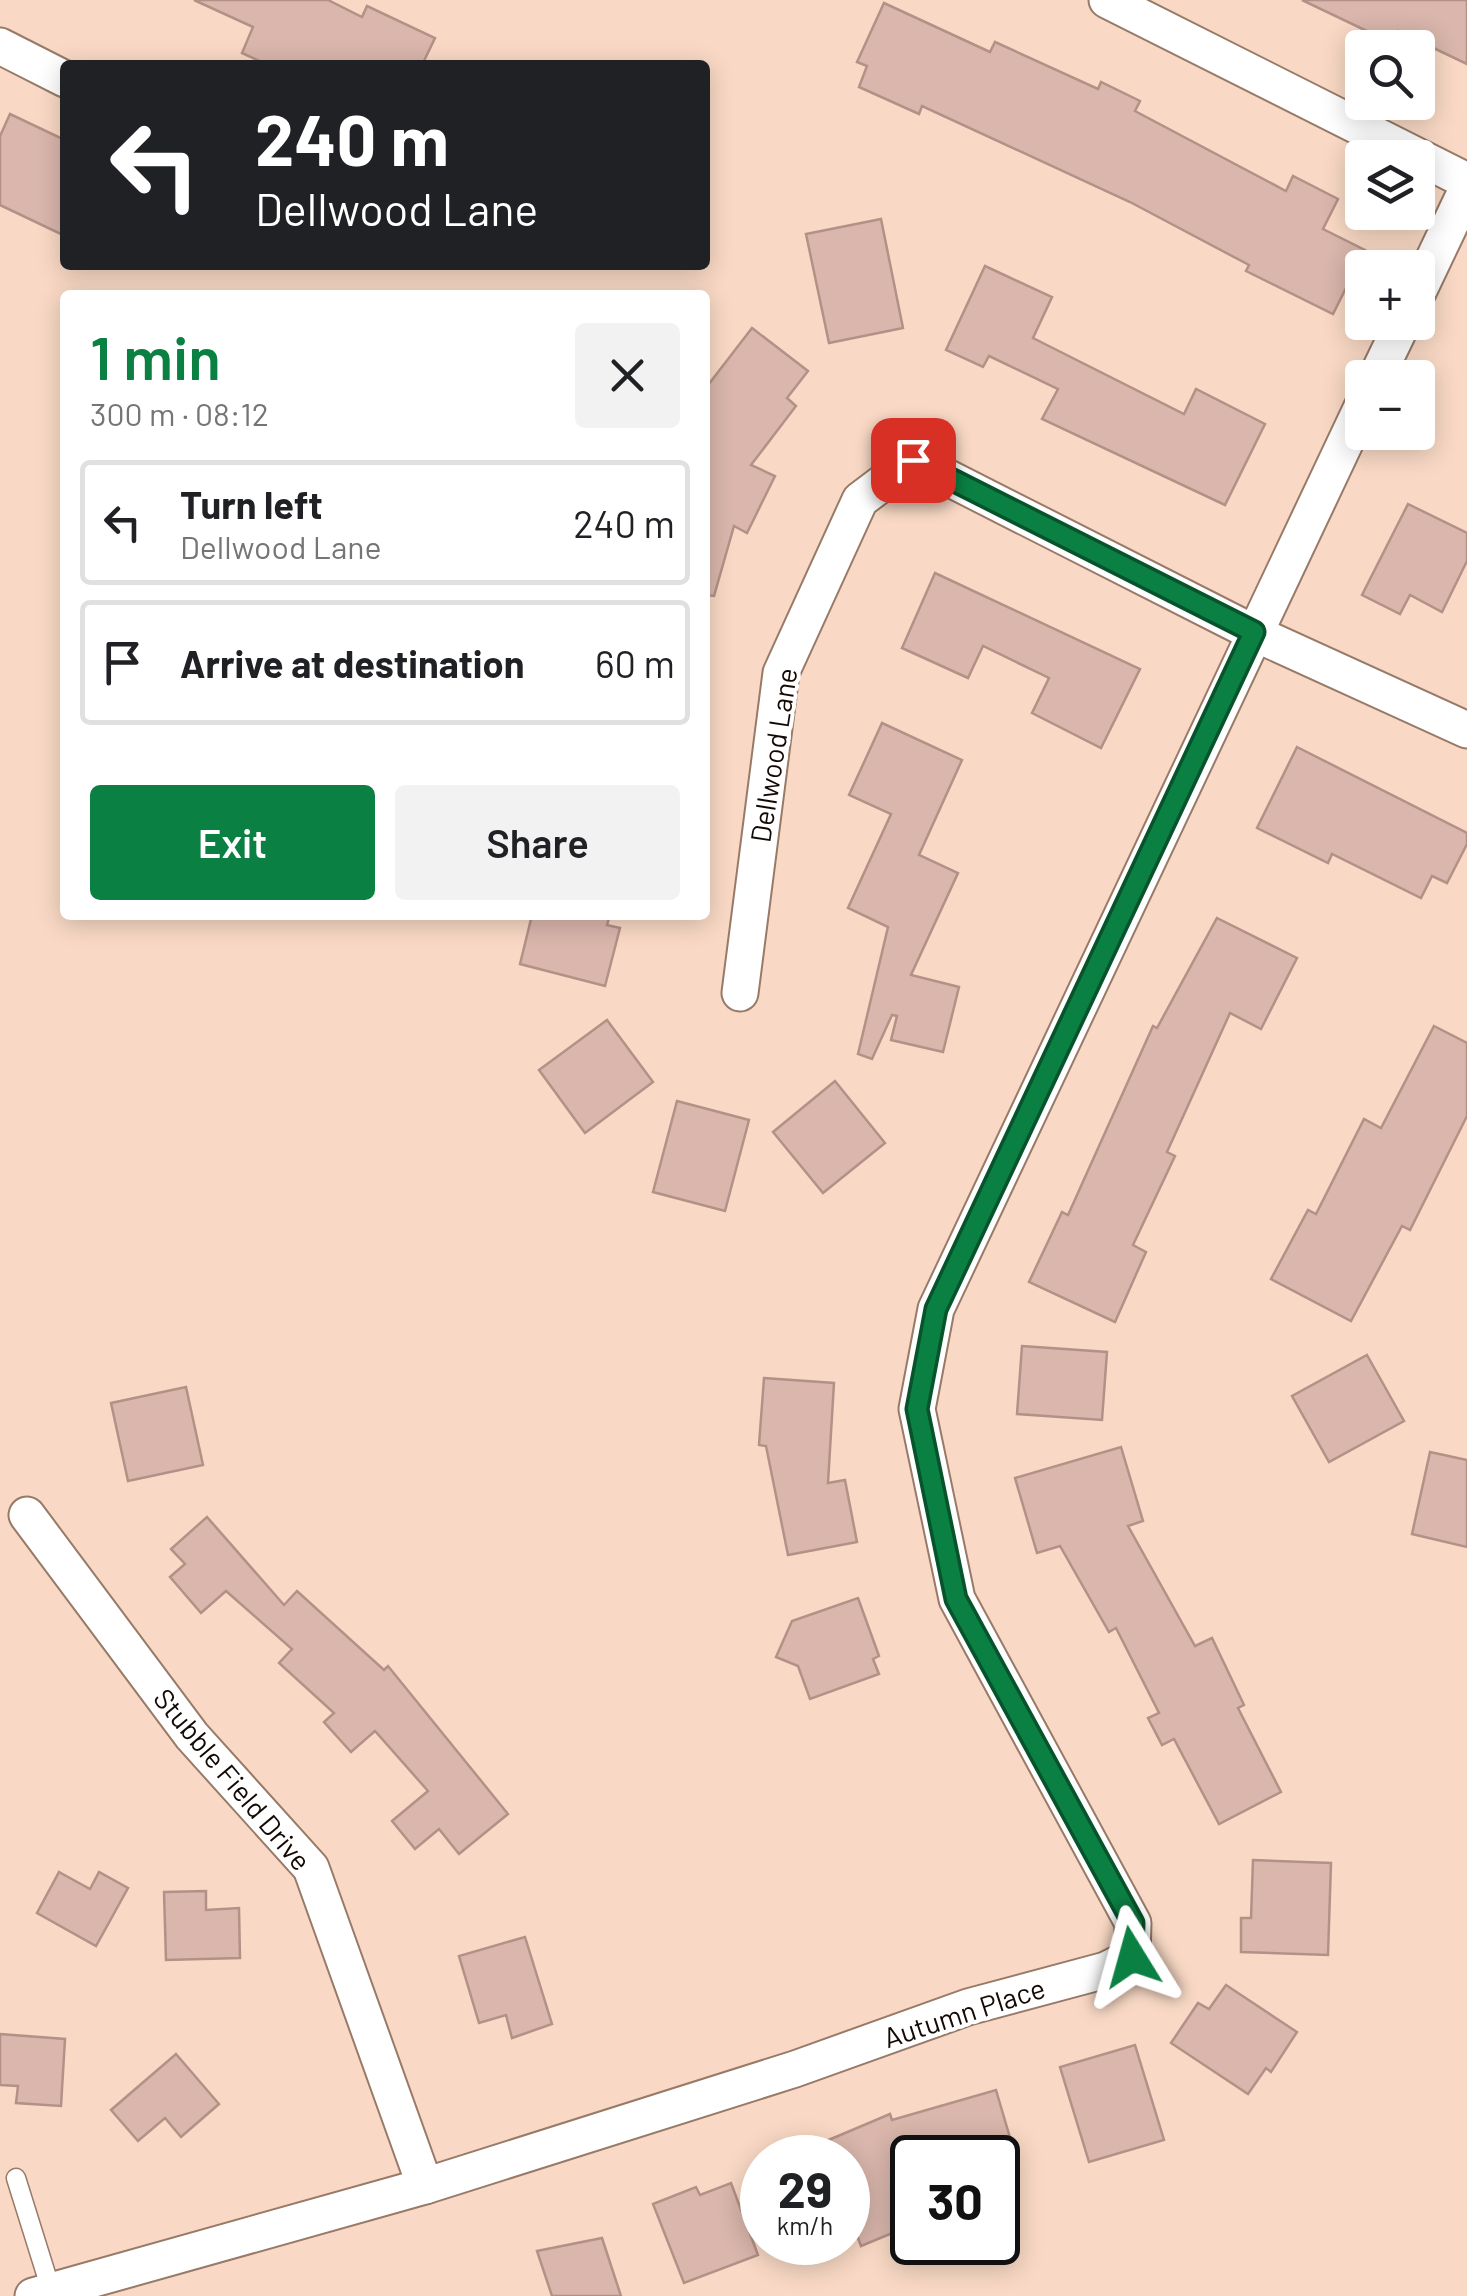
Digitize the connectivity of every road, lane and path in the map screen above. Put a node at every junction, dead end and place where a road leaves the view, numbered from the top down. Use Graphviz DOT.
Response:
graph roads {
  1 [pos="1106,0"];
  2 [pos="0,46"];
  3 [pos="60,76"];
  4 [pos="1467,181"];
  5 [pos="1467,189"];
  6 [pos="1435,256"];
  7 [pos="1345,442"];
  8 [pos="1254,632"];
  9 [pos="1467,730"];
  10 [pos="740,993"];
  11 [pos="26,1515"];
  12 [pos="16,2178"];
  13 [pos="426,2186"];
  14 [pos="42,2293"];
  1 -- 4 [label="street"];
  2 -- 3 [label="street"];
  5 -- 6 [label="street"];
  7 -- 8 [label="street, Autumn Place"];
  8 -- 9 [label="street"];
  8 -- 10 [label="street, Dellwood Lane"];
  8 -- 13 [label="street, Autumn Place"];
  11 -- 13 [label="street, Stubble Field Drive"];
  12 -- 14 [label="lane"];
  13 -- 14 [label="street, Autumn Place"];
}
